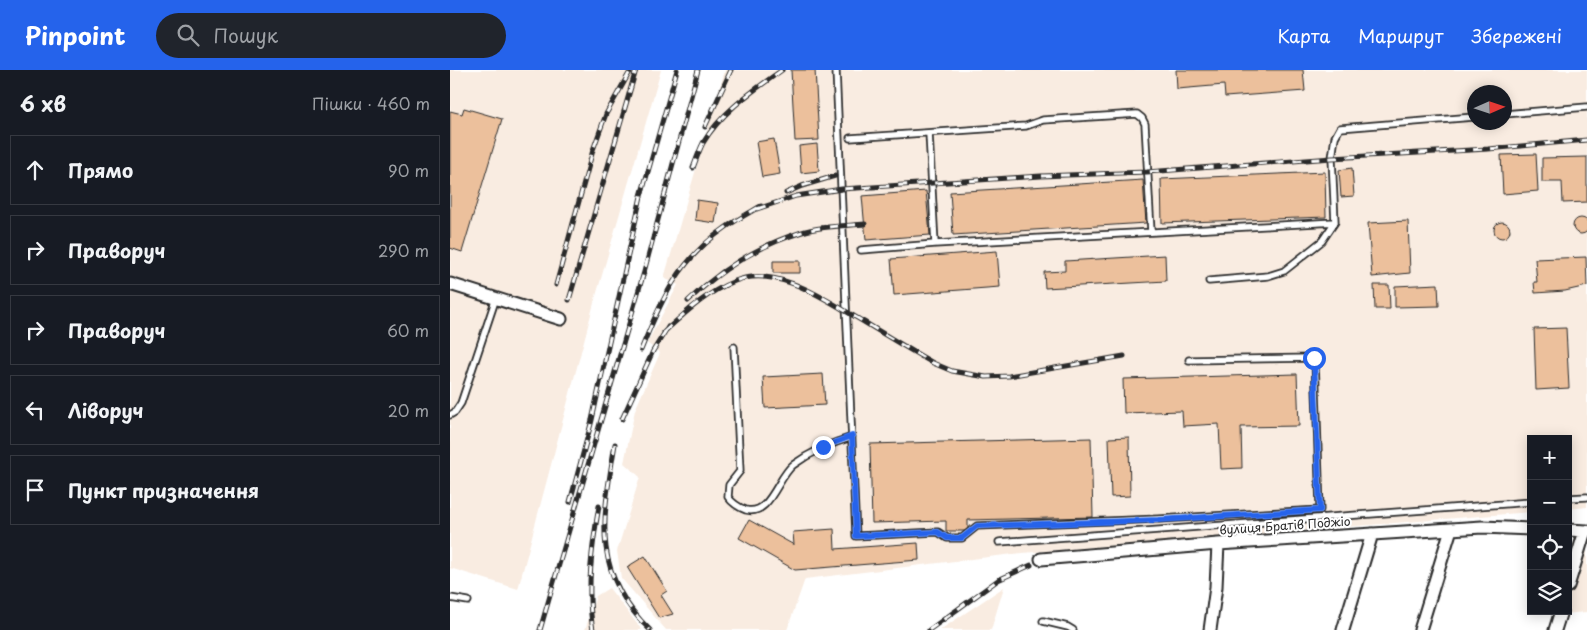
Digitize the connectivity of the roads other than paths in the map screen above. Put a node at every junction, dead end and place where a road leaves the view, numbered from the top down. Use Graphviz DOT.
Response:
graph roads {
  1 [pos="836,70"];
  2 [pos="1587,107"];
  3 [pos="1512,113"];
  4 [pos="1467,118"];
  5 [pos="929,133"];
  6 [pos="850,138"];
  7 [pos="1335,222"];
  8 [pos="1151,232"];
  9 [pos="935,244"];
  10 [pos="861,250"];
  11 [pos="1208,281"];
  12 [pos="450,284"];
  13 [pos="496,298"];
  14 [pos="561,319"];
  15 [pos="734,347"];
  16 [pos="1189,360"];
  17 [pos="450,415"];
  18 [pos="852,436"];
  19 [pos="1587,497"];
  20 [pos="1572,498"];
  21 [pos="1527,502"];
  22 [pos="1451,529"];
  23 [pos="1527,529"];
  24 [pos="1572,530"];
  25 [pos="1586,531"];
  26 [pos="1372,534"];
  27 [pos="999,542"];
  28 [pos="1218,544"];
  29 [pos="1041,558"];
  30 [pos="1572,574"];
  31 [pos="450,598"];
  32 [pos="468,601"];
  33 [pos="1560,615"];
  34 [pos="1043,621"];
  35 [pos="1073,630"];
  36 [pos="1210,630"];
  37 [pos="1343,630"];
  38 [pos="1420,630"];
  39 [pos="1555,630"];
  1 -- 18 [label="lane"];
  2 -- 3 [label="lane"];
  4 -- 7 [label="lane"];
  5 -- 6 [label="lane"];
  5 -- 8 [label="lane"];
  5 -- 9 [label="lane"];
  7 -- 8 [label="lane"];
  7 -- 11 [label="lane"];
  8 -- 9 [label="lane"];
  9 -- 10 [label="lane"];
  12 -- 13 [label="street"];
  13 -- 14 [label="street"];
  13 -- 17 [label="lane"];
  15 -- 18 [label="lane"];
  16 -- 18 [label="lane"];
  19 -- 20 [label="lane"];
  21 -- 27 [label="lane"];
  22 -- 23 [label="street, вулиця Братів Поджіо"];
  22 -- 26 [label="street, вулиця Братів Поджіо"];
  22 -- 38 [label="street"];
  24 -- 25 [label="street"];
  25 -- 30 [label="street"];
  26 -- 28 [label="street, вулиця Братів Поджіо"];
  26 -- 37 [label="street"];
  28 -- 29 [label="street, вулиця Братів Поджіо"];
  28 -- 36 [label="street"];
  31 -- 32 [label="lane"];
  33 -- 39 [label="street"];
  34 -- 35 [label="lane"];
}
